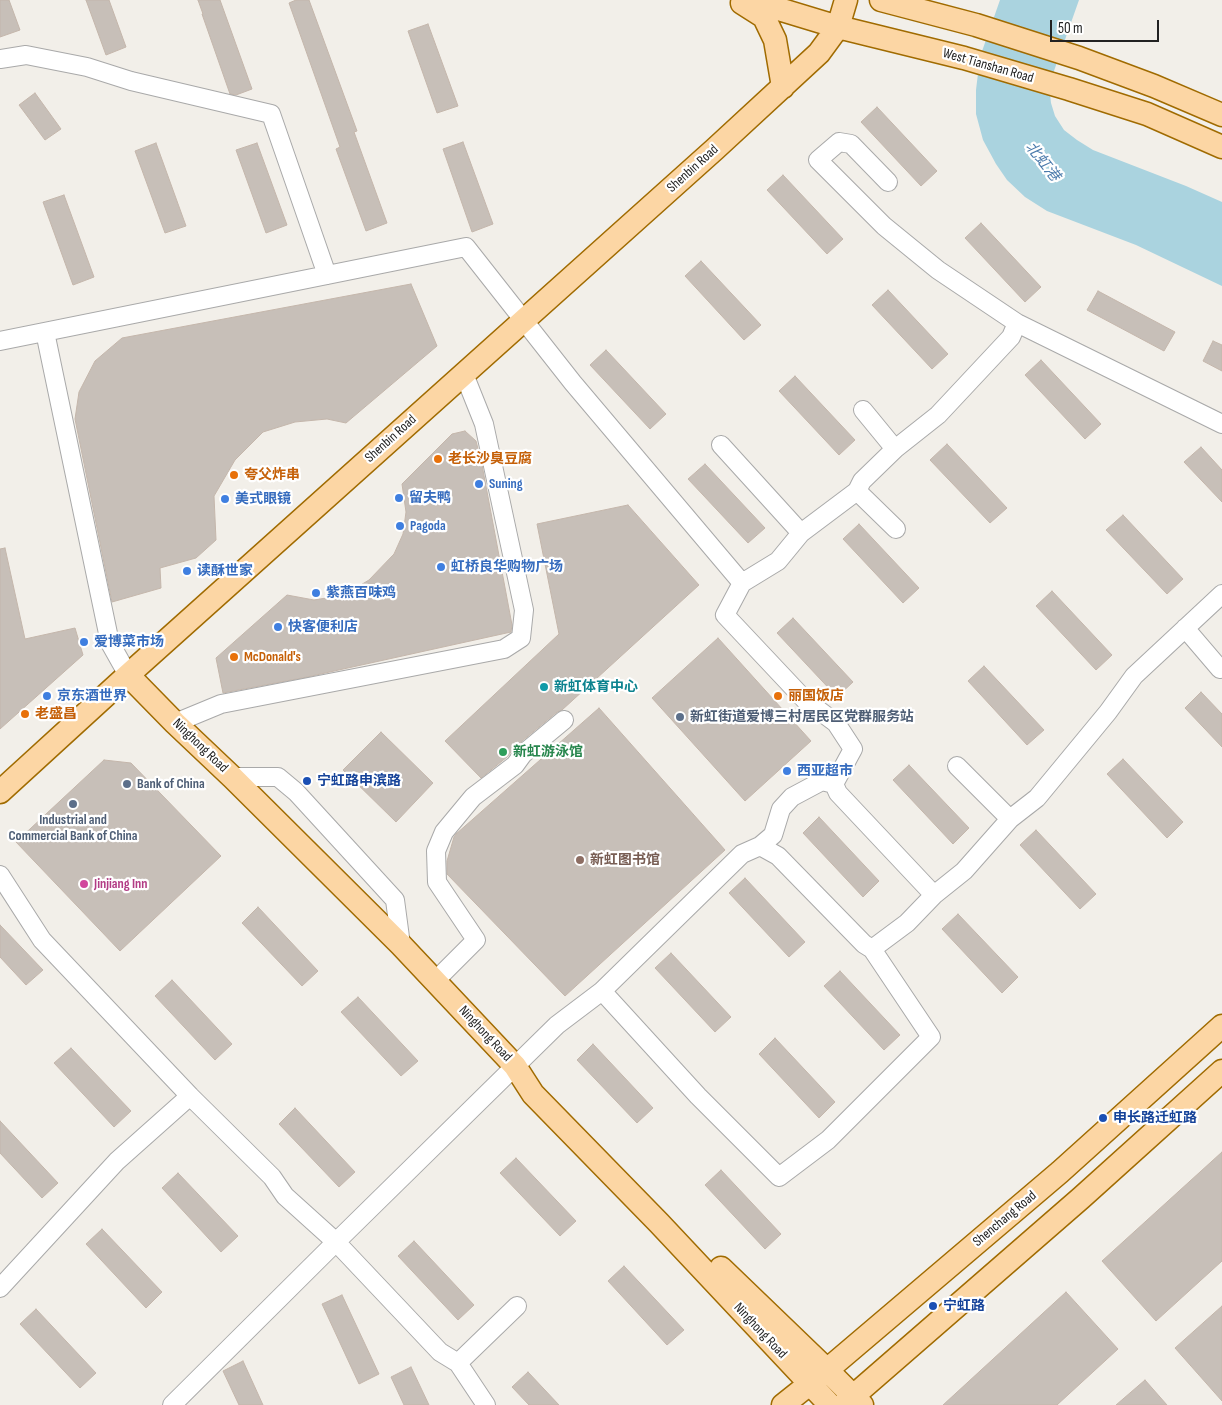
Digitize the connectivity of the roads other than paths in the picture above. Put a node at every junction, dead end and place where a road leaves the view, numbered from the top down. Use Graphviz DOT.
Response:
graph roads {
  1 [pos="737,0"];
  2 [pos="749,0"];
  3 [pos="846,0"];
  4 [pos="881,0"];
  5 [pos="838,26"];
  6 [pos="0,59"];
  7 [pos="783,86"];
  8 [pos="1222,115"];
  9 [pos="1222,147"];
  10 [pos="888,182"];
  11 [pos="327,275"];
  12 [pos="524,320"];
  13 [pos="1018,323"];
  14 [pos="44,332"];
  15 [pos="0,341"];
  16 [pos="464,374"];
  17 [pos="863,410"];
  18 [pos="1222,424"];
  19 [pos="721,445"];
  20 [pos="895,449"];
  21 [pos="857,491"];
  22 [pos="896,529"];
  23 [pos="800,533"];
  24 [pos="742,583"];
  25 [pos="1222,594"];
  26 [pos="1185,628"];
  27 [pos="1220,669"];
  28 [pos="128,674"];
  29 [pos="564,720"];
  30 [pos="175,722"];
  31 [pos="957,766"];
  32 [pos="232,777"];
  33 [pos="834,784"];
  34 [pos="0,792"];
  35 [pos="1010,818"];
  36 [pos="760,846"];
  37 [pos="0,875"];
  38 [pos="934,895"];
  39 [pos="401,944"];
  40 [pos="872,949"];
  41 [pos="435,981"];
  42 [pos="602,990"];
  43 [pos="1222,1026"];
  44 [pos="515,1066"];
  45 [pos="1222,1071"];
  46 [pos="190,1096"];
  47 [pos="336,1242"];
  48 [pos="0,1288"];
  49 [pos="517,1306"];
  50 [pos="458,1363"];
  51 [pos="828,1370"];
  52 [pos="810,1384"];
  53 [pos="853,1402"];
  54 [pos="172,1405"];
  55 [pos="486,1405"];
  56 [pos="783,1405"];
  57 [pos="830,1405"];
  1 -- 7 [label="main road"];
  2 -- 5 [label="main road, West Tianshan Road"];
  3 -- 5 [label="main road, Shenbin Road"];
  4 -- 8 [label="main road"];
  5 -- 7 [label="main road, Shenbin Road"];
  5 -- 9 [label="main road, West Tianshan Road"];
  6 -- 11 [label="street"];
  7 -- 12 [label="main road, Shenbin Road"];
  10 -- 13 [label="street"];
  11 -- 12 [label="street"];
  11 -- 14 [label="street"];
  12 -- 16 [label="main road, Shenbin Road"];
  12 -- 24 [label="street"];
  13 -- 18 [label="street"];
  13 -- 20 [label="street"];
  14 -- 15 [label="street"];
  14 -- 28 [label="street"];
  16 -- 28 [label="main road, Shenbin Road"];
  16 -- 30 [label="street"];
  17 -- 20 [label="street"];
  19 -- 23 [label="street"];
  20 -- 21 [label="street"];
  21 -- 22 [label="street"];
  21 -- 23 [label="street"];
  23 -- 24 [label="street"];
  24 -- 33 [label="street"];
  25 -- 26 [label="street"];
  26 -- 27 [label="street"];
  26 -- 35 [label="street"];
  28 -- 30 [label="main road, Ninghong Road"];
  28 -- 34 [label="main road, Shenbin Road"];
  29 -- 41 [label="street"];
  30 -- 32 [label="main road, Ninghong Road"];
  31 -- 35 [label="street"];
  32 -- 39 [label="main road, Ninghong Road"];
  32 -- 39 [label="street"];
  33 -- 36 [label="street"];
  33 -- 38 [label="street"];
  35 -- 38 [label="street"];
  36 -- 40 [label="street"];
  36 -- 42 [label="street"];
  37 -- 46 [label="street"];
  38 -- 40 [label="street"];
  39 -- 41 [label="main road, Ninghong Road"];
  40 -- 42 [label="street"];
  41 -- 44 [label="main road, Ninghong Road"];
  42 -- 44 [label="street"];
  43 -- 51 [label="main road, Shenchang Road"];
  44 -- 47 [label="street"];
  44 -- 51 [label="main road"];
  44 -- 52 [label="main road, Ninghong Road"];
  45 -- 53 [label="main road"];
  46 -- 47 [label="street"];
  46 -- 48 [label="street"];
  47 -- 50 [label="street"];
  47 -- 54 [label="street"];
  49 -- 50 [label="street"];
  50 -- 55 [label="street"];
  51 -- 52 [label="main road, Shenchang Road"];
  51 -- 53 [label="main road"];
  52 -- 56 [label="main road, Shenchang Road"];
  52 -- 57 [label="main road, Ninghong Road"];
}
